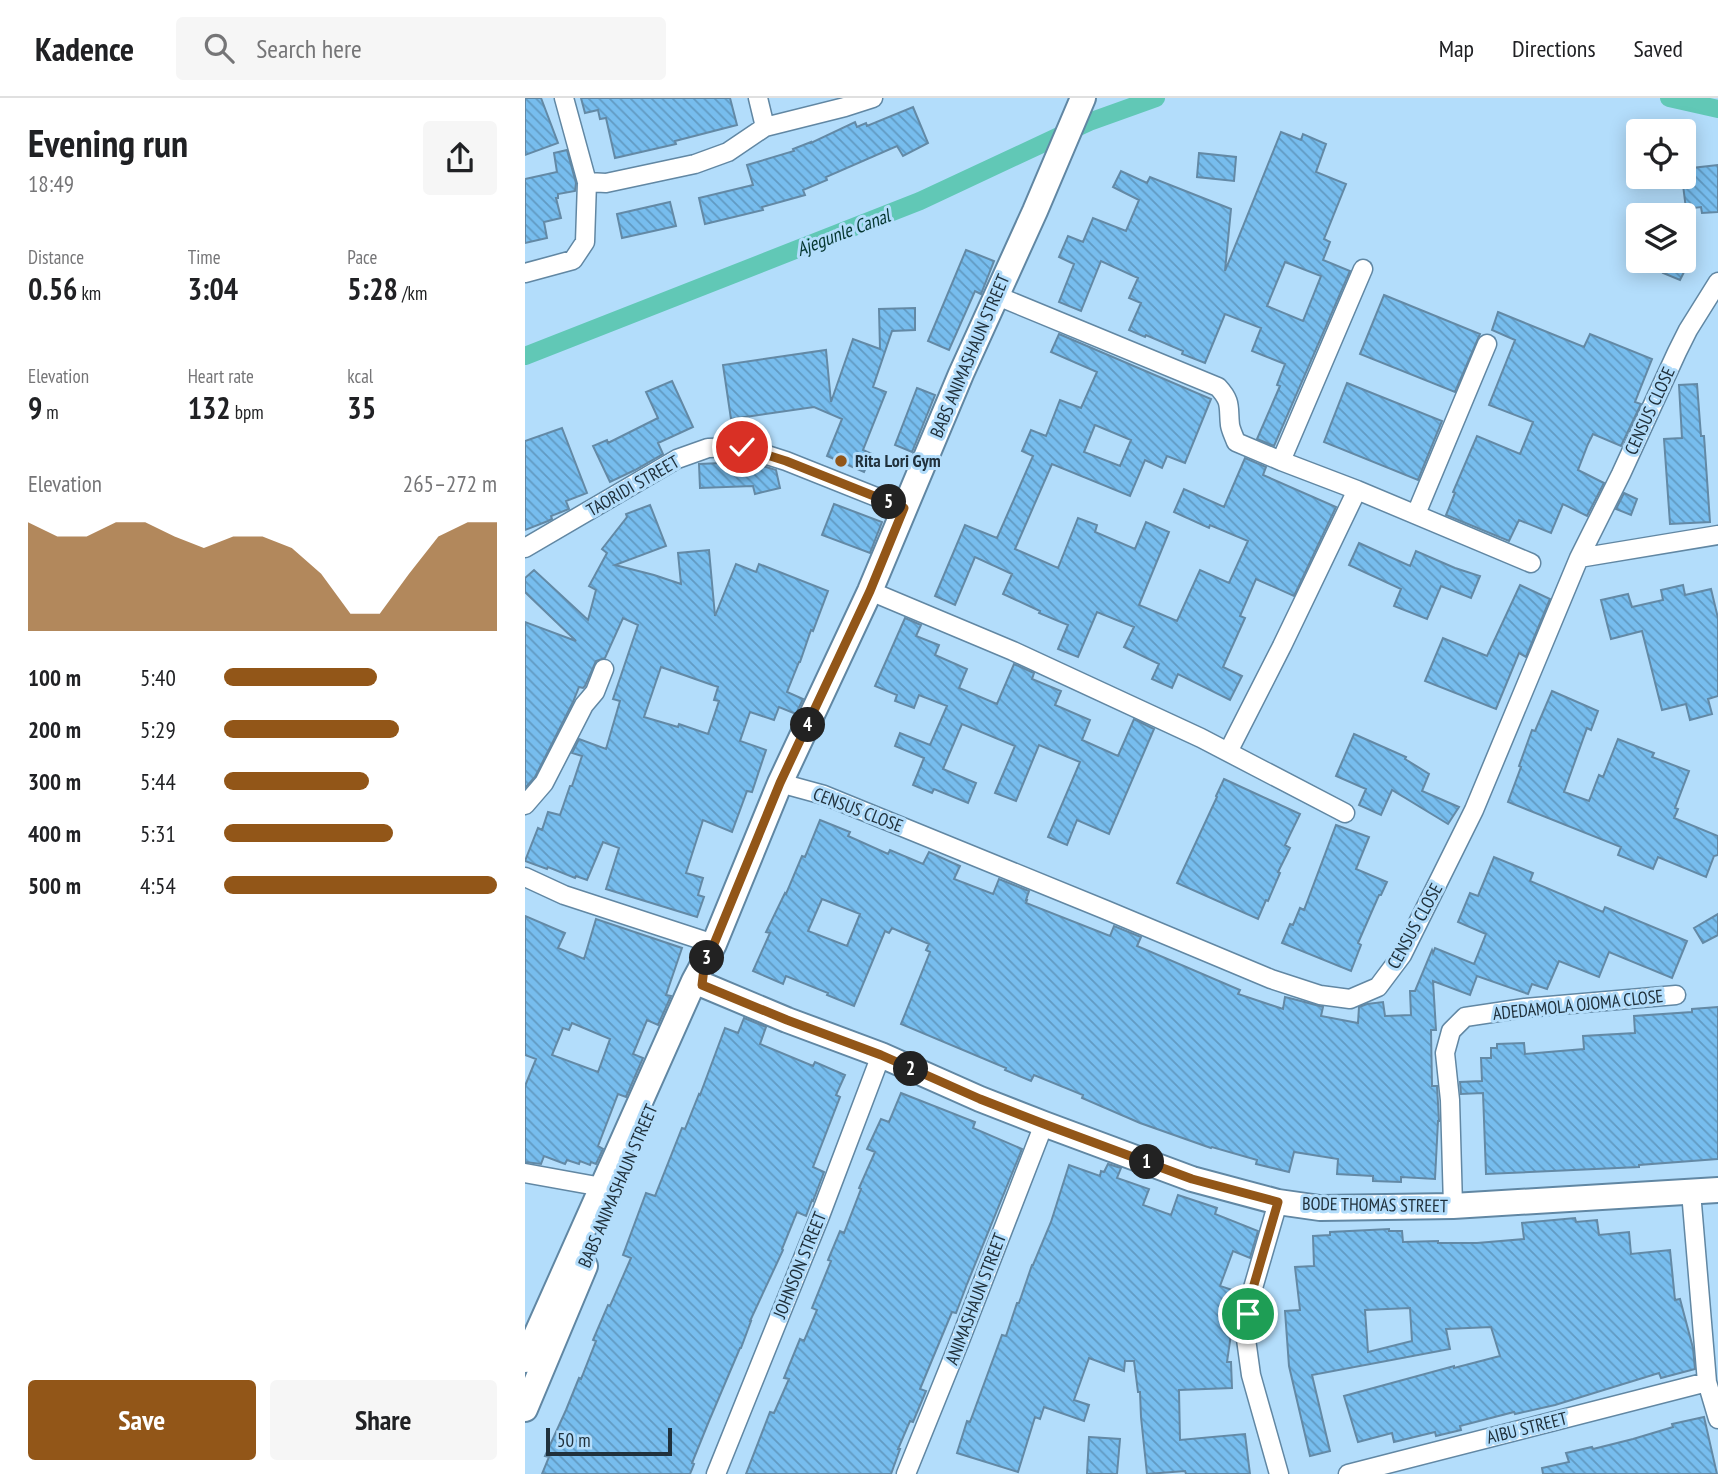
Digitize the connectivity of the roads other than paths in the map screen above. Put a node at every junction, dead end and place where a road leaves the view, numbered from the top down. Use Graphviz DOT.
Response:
graph roads {
  1 [pos="564,98"];
  2 [pos="758,98"];
  3 [pos="873,98"];
  4 [pos="1083,98"];
  5 [pos="765,127"];
  6 [pos="587,182"];
  7 [pos="1363,269"];
  8 [pos="525,273"];
  9 [pos="1718,282"];
  10 [pos="995,295"];
  11 [pos="1487,344"];
  12 [pos="1281,461"];
  13 [pos="1357,490"];
  14 [pos="904,508"];
  15 [pos="1416,514"];
  16 [pos="1718,535"];
  17 [pos="525,548"];
  18 [pos="1579,558"];
  19 [pos="1531,563"];
  20 [pos="870,591"];
  21 [pos="604,669"];
  22 [pos="1229,752"];
  23 [pos="780,783"];
  24 [pos="525,806"];
  25 [pos="1346,813"];
  26 [pos="525,877"];
  27 [pos="704,968"];
  28 [pos="1676,995"];
  29 [pos="881,1055"];
  30 [pos="1044,1124"];
  31 [pos="525,1173"];
  32 [pos="603,1186"];
  33 [pos="1718,1190"];
  34 [pos="1691,1192"];
  35 [pos="1278,1202"];
  36 [pos="1453,1206"];
  37 [pos="525,1360"];
  38 [pos="1707,1381"];
  39 [pos="525,1409"];
  40 [pos="1718,1419"];
  41 [pos="716,1474"];
  42 [pos="907,1474"];
  43 [pos="1279,1474"];
  44 [pos="1348,1474"];
  1 -- 6 [label="street"];
  2 -- 5 [label="street"];
  3 -- 5 [label="street"];
  4 -- 10 [label="main road, BABS ANIMASHAUN STREET"];
  5 -- 6 [label="street"];
  6 -- 8 [label="street"];
  7 -- 12 [label="street"];
  9 -- 18 [label="street, CENSUS CLOSE"];
  10 -- 12 [label="street"];
  10 -- 14 [label="main road, BABS ANIMASHAUN STREET"];
  11 -- 15 [label="street"];
  12 -- 13 [label="street"];
  13 -- 15 [label="street"];
  13 -- 22 [label="street"];
  14 -- 17 [label="street, TAORIDI STREET"];
  14 -- 20 [label="main road, BABS ANIMASHAUN STREET"];
  15 -- 19 [label="street"];
  16 -- 18 [label="street"];
  18 -- 23 [label="street, CENSUS CLOSE"];
  20 -- 22 [label="street"];
  20 -- 23 [label="main road, BABS ANIMASHAUN STREET"];
  21 -- 24 [label="street"];
  22 -- 25 [label="street"];
  23 -- 27 [label="main road, BABS ANIMASHAUN STREET"];
  26 -- 27 [label="street"];
  27 -- 29 [label="main road, BODE THOMAS STREET"];
  27 -- 32 [label="main road, BABS ANIMASHAUN STREET"];
  27 -- 39 [label="main road, BABS ANIMASHAUN STREET"];
  28 -- 36 [label="street, ADEDAMOLA OJOMA CLOSE"];
  29 -- 30 [label="main road, BODE THOMAS STREET"];
  29 -- 41 [label="street, JOHNSON STREET"];
  30 -- 35 [label="main road, BODE THOMAS STREET"];
  30 -- 42 [label="street, ANIMASHAUN STREET"];
  31 -- 32 [label="street"];
  32 -- 37 [label="main road, BABS ANIMASHAUN STREET"];
  33 -- 34 [label="main road, BODE THOMAS STREET"];
  34 -- 36 [label="main road, BODE THOMAS STREET"];
  34 -- 38 [label="street"];
  35 -- 36 [label="main road, BODE THOMAS STREET"];
  35 -- 43 [label="street"];
  38 -- 40 [label="street"];
  38 -- 44 [label="street, AIBU STREET"];
}
